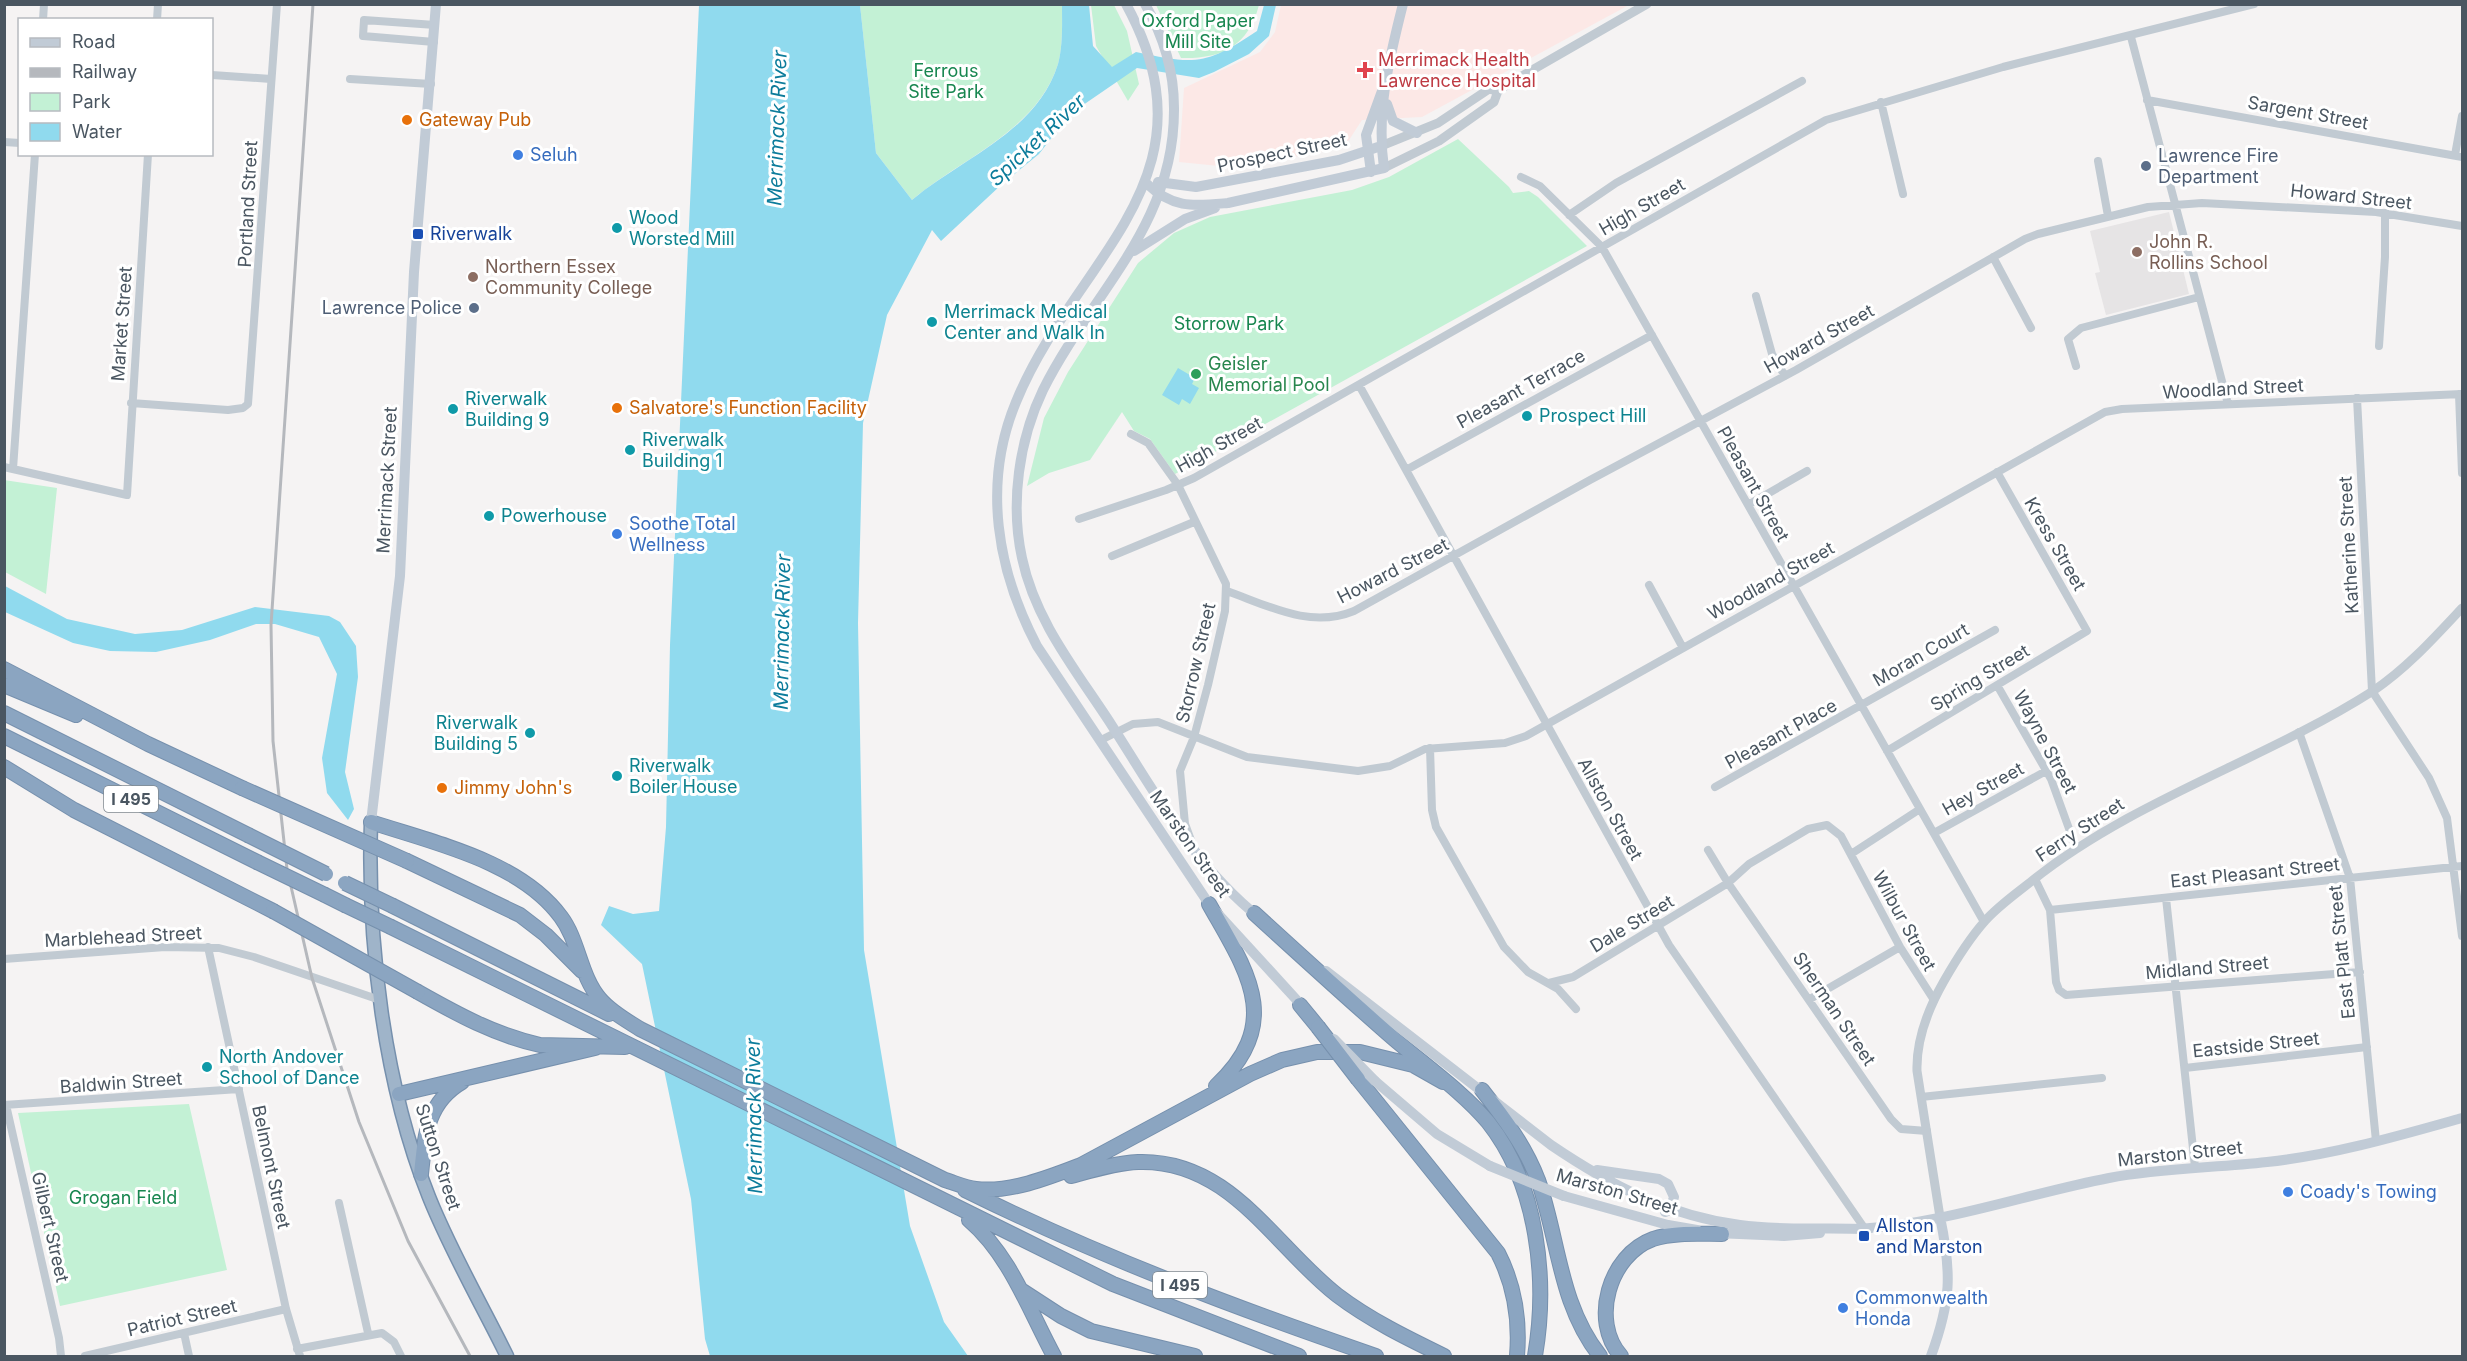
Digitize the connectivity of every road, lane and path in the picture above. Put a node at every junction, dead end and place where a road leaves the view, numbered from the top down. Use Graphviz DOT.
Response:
graph roads {
  1 [pos="277,4"];
  2 [pos="436,4"];
  3 [pos="1126,4"];
  4 [pos="1145,4"];
  5 [pos="1403,4"];
  6 [pos="1647,4"];
  7 [pos="2254,4"];
  8 [pos="435,25"];
  9 [pos="2131,37"];
  10 [pos="434,42"];
  11 [pos="213,75"];
  12 [pos="271,79"];
  13 [pos="350,79"];
  14 [pos="1802,81"];
  15 [pos="431,84"];
  16 [pos="1383,88"];
  17 [pos="1498,91"];
  18 [pos="2147,100"];
  19 [pos="1881,102"];
  20 [pos="2463,116"];
  21 [pos="1417,133"];
  22 [pos="1381,146"];
  23 [pos="1366,151"];
  24 [pos="35,156"];
  25 [pos="148,156"];
  26 [pos="2459,156"];
  27 [pos="2098,161"];
  28 [pos="1384,168"];
  29 [pos="1371,172"];
  30 [pos="1521,177"];
  31 [pos="1165,181"];
  32 [pos="1146,183"];
  33 [pos="1903,194"];
  34 [pos="1159,196"];
  35 [pos="1228,203"];
  36 [pos="2175,203"];
  37 [pos="2385,213"];
  38 [pos="1569,215"];
  39 [pos="2108,216"];
  40 [pos="2463,226"];
  41 [pos="1602,247"];
  42 [pos="1129,255"];
  43 [pos="1993,257"];
  44 [pos="1756,296"];
  45 [pos="2199,297"];
  46 [pos="2031,328"];
  47 [pos="1652,335"];
  48 [pos="2379,346"];
  49 [pos="2076,366"];
  50 [pos="1785,376"];
  51 [pos="1359,385"];
  52 [pos="2461,394"];
  53 [pos="2357,398"];
  54 [pos="131,403"];
  55 [pos="2228,404"];
  56 [pos="1700,421"];
  57 [pos="1131,434"];
  58 [pos="4,467"];
  59 [pos="14,469"];
  60 [pos="1406,470"];
  61 [pos="1807,471"];
  62 [pos="1997,472"];
  63 [pos="2463,473"];
  64 [pos="1178,485"];
  65 [pos="1748,505"];
  66 [pos="1079,519"];
  67 [pos="1194,522"];
  68 [pos="1112,556"];
  69 [pos="1454,557"];
  70 [pos="1649,585"];
  71 [pos="1794,586"];
  72 [pos="1227,591"];
  73 [pos="2463,608"];
  74 [pos="1995,630"];
  75 [pos="2087,631"];
  76 [pos="1683,648"];
  77 [pos="4,669"];
  78 [pos="4,685"];
  79 [pos="1997,685"];
  80 [pos="2372,691"];
  81 [pos="1862,706"];
  82 [pos="4,713"];
  83 [pos="1547,725"];
  84 [pos="1115,732"];
  85 [pos="2299,732"];
  86 [pos="4,736"];
  87 [pos="1194,736"];
  88 [pos="1101,740"];
  89 [pos="148,744"];
  90 [pos="1430,748"];
  91 [pos="1887,751"];
  92 [pos="4,766"];
  93 [pos="2046,771"];
  94 [pos="4,778"];
  95 [pos="1715,787"];
  96 [pos="1920,809"];
  97 [pos="74,810"];
  98 [pos="371,822"];
  99 [pos="1934,833"];
  100 [pos="2076,848"];
  101 [pos="1708,850"];
  102 [pos="1196,853"];
  103 [pos="1851,854"];
  104 [pos="2463,866"];
  105 [pos="2453,867"];
  106 [pos="2035,879"];
  107 [pos="2350,879"];
  108 [pos="1728,883"];
  109 [pos="2166,898"];
  110 [pos="1209,904"];
  111 [pos="2050,910"];
  112 [pos="1254,914"];
  113 [pos="1984,922"];
  114 [pos="1658,926"];
  115 [pos="2463,936"];
  116 [pos="208,947"];
  117 [pos="1900,947"];
  118 [pos="376,956"];
  119 [pos="4,959"];
  120 [pos="2360,972"];
  121 [pos="588,977"];
  122 [pos="1549,983"];
  123 [pos="2175,985"];
  124 [pos="1810,999"];
  125 [pos="380,1000"];
  126 [pos="1934,1000"];
  127 [pos="1300,1005"];
  128 [pos="1576,1009"];
  129 [pos="1320,1028"];
  130 [pos="601,1047"];
  131 [pos="2367,1047"];
  132 [pos="2185,1068"];
  133 [pos="473,1076"];
  134 [pos="2102,1078"];
  135 [pos="1443,1082"];
  136 [pos="239,1089"];
  137 [pos="1482,1090"];
  138 [pos="399,1094"];
  139 [pos="1921,1097"];
  140 [pos="1201,1100"];
  141 [pos="5,1105"];
  142 [pos="2463,1118"];
  143 [pos="1927,1131"];
  144 [pos="2376,1141"];
  145 [pos="1582,1166"];
  146 [pos="2195,1167"];
  147 [pos="421,1174"];
  148 [pos="1051,1177"];
  149 [pos="339,1203"];
  150 [pos="1670,1210"];
  151 [pos="1638,1217"];
  152 [pos="1940,1217"];
  153 [pos="1865,1229"];
  154 [pos="1722,1234"];
  155 [pos="1022,1290"];
  156 [pos="286,1309"];
  157 [pos="368,1333"];
  158 [pos="184,1334"];
  159 [pos="299,1352"];
  160 [pos="61,1356"];
  161 [pos="85,1356"];
  162 [pos="189,1356"];
  163 [pos="401,1356"];
  164 [pos="507,1356"];
  165 [pos="1054,1356"];
  166 [pos="1195,1356"];
  167 [pos="1299,1356"];
  168 [pos="1376,1356"];
  169 [pos="1444,1356"];
  170 [pos="1517,1356"];
  171 [pos="1535,1356"];
  172 [pos="1600,1356"];
  173 [pos="1621,1356"];
  174 [pos="1931,1356"];
  1 -- 12 [label="street, Portland Street"];
  2 -- 8 [label="main road, Merrimack Street"];
  3 -- 32 [label="main road, Marston Street"];
  4 -- 31 [label="main road, Marston Street"];
  5 -- 16 [label="main road"];
  6 -- 17 [label="street, Prospect Street"];
  7 -- 9 [label="street, High Street"];
  8 -- 10 [label="main road, Merrimack Street"];
  8 -- 10 [label="street"];
  9 -- 18 [label="street"];
  9 -- 19 [label="street, High Street"];
  10 -- 15 [label="main road, Merrimack Street"];
  11 -- 12 [label="street"];
  12 -- 54 [label="street, Portland Street"];
  13 -- 15 [label="street"];
  14 -- 38 [label="street"];
  15 -- 98 [label="main road, Merrimack Street"];
  16 -- 21 [label="main road"];
  16 -- 22 [label="main road"];
  16 -- 23 [label="main road"];
  17 -- 21 [label="street, Prospect Street"];
  17 -- 28 [label="street, Prospect Street"];
  18 -- 26 [label="street, Sargent Street"];
  18 -- 36 [label="street"];
  19 -- 33 [label="street"];
  19 -- 41 [label="street, High Street"];
  20 -- 26 [label="street"];
  21 -- 22 [label="street, Prospect Street"];
  22 -- 23 [label="main road, Prospect Street"];
  22 -- 28 [label="main road"];
  23 -- 29 [label="main road"];
  23 -- 31 [label="main road, Prospect Street"];
  24 -- 59 [label="street"];
  25 -- 54 [label="street, Market Street"];
  27 -- 39 [label="street"];
  28 -- 29 [label="main road, Prospect Street"];
  29 -- 35 [label="main road, Prospect Street"];
  30 -- 38 [label="street, Pleasant Street"];
  31 -- 32 [label="main road, Prospect Street"];
  31 -- 34 [label="main road, Marston Street"];
  32 -- 34 [label="main road, Prospect Street"];
  32 -- 88 [label="main road, Marston Street"];
  34 -- 35 [label="main road, Prospect Street"];
  34 -- 42 [label="main road, Marston Street"];
  35 -- 42 [label="main road, Prospect Street"];
  36 -- 37 [label="street, Howard Street"];
  36 -- 39 [label="street, Howard Street"];
  36 -- 45 [label="street"];
  37 -- 40 [label="street, Howard Street"];
  37 -- 48 [label="street"];
  38 -- 41 [label="street, Pleasant Street"];
  39 -- 43 [label="street, Howard Street"];
  41 -- 47 [label="street, Pleasant Street"];
  41 -- 51 [label="street, High Street"];
  42 -- 84 [label="main road, Marston Street"];
  43 -- 46 [label="street"];
  43 -- 50 [label="street, Howard Street"];
  44 -- 50 [label="street"];
  45 -- 49 [label="street"];
  45 -- 55 [label="street"];
  47 -- 56 [label="street, Pleasant Street"];
  47 -- 60 [label="street, Pleasant Terrace"];
  50 -- 56 [label="street, Howard Street"];
  51 -- 60 [label="street, Allston Street"];
  51 -- 64 [label="street, High Street"];
  52 -- 53 [label="street, Woodland Street"];
  52 -- 63 [label="street"];
  53 -- 55 [label="street, Woodland Street"];
  53 -- 80 [label="street, Katherine Street"];
  54 -- 59 [label="street, Market Street"];
  55 -- 62 [label="street, Woodland Street"];
  56 -- 65 [label="street, Pleasant Street"];
  56 -- 69 [label="street, Howard Street"];
  57 -- 64 [label="street, Storrow Street"];
  58 -- 59 [label="street"];
  60 -- 69 [label="street, Allston Street"];
  61 -- 65 [label="street"];
  62 -- 71 [label="street, Woodland Street"];
  62 -- 75 [label="street, Kress Street"];
  64 -- 66 [label="street, High Street"];
  64 -- 67 [label="street, Storrow Street"];
  65 -- 71 [label="street, Pleasant Street"];
  67 -- 68 [label="street"];
  67 -- 72 [label="street, Storrow Street"];
  69 -- 72 [label="street, Howard Street"];
  69 -- 83 [label="street, Allston Street"];
  70 -- 76 [label="street"];
  71 -- 76 [label="street, Woodland Street"];
  71 -- 81 [label="street, Pleasant Street"];
  72 -- 87 [label="street, Storrow Street"];
  73 -- 80 [label="street, Ferry Street"];
  74 -- 81 [label="street, Moran Court"];
  75 -- 79 [label="street, Spring Street"];
  76 -- 83 [label="street, Woodland Street"];
  77 -- 89 [label="highway"];
  78 -- 89 [label="highway"];
  79 -- 91 [label="street, Spring Street"];
  79 -- 93 [label="street, Wayne Street"];
  80 -- 85 [label="street, Ferry Street"];
  80 -- 105 [label="street"];
  81 -- 91 [label="street, Pleasant Street"];
  81 -- 95 [label="street, Pleasant Place"];
  82 -- 168 [label="highway, I 495, bridge"];
  83 -- 90 [label="street, Woodland Street"];
  83 -- 114 [label="street, Allston Street"];
  84 -- 87 [label="street, Woodland Street"];
  84 -- 88 [label="street, Woodland Street"];
  84 -- 102 [label="main road, Marston Street"];
  85 -- 100 [label="street, Ferry Street"];
  85 -- 107 [label="street, East Platt Street"];
  86 -- 167 [label="highway, I 495, bridge"];
  87 -- 90 [label="street, Woodland Street"];
  87 -- 102 [label="street, Storrow Street"];
  88 -- 110 [label="main road, Marston Street"];
  89 -- 121 [label="highway, bridge"];
  90 -- 122 [label="street"];
  91 -- 96 [label="street, Pleasant Street"];
  92 -- 97 [label="highway"];
  93 -- 99 [label="street, Hey Street"];
  93 -- 100 [label="street, Wayne Street"];
  94 -- 97 [label="highway"];
  96 -- 99 [label="street, Pleasant Street"];
  96 -- 103 [label="street"];
  97 -- 130 [label="highway, bridge"];
  98 -- 118 [label="highway, Merrimack Street"];
  98 -- 121 [label="highway"];
  99 -- 113 [label="street, Pleasant Street"];
  100 -- 106 [label="street, Ferry Street"];
  101 -- 108 [label="street, Sherman Street"];
  102 -- 112 [label="main road, Marston Street"];
  103 -- 108 [label="street, Wilbur Street"];
  103 -- 117 [label="street, Wilbur Street"];
  104 -- 105 [label="street, East Pleasant Street"];
  105 -- 107 [label="street, East Pleasant Street"];
  105 -- 115 [label="street"];
  106 -- 111 [label="street"];
  106 -- 113 [label="street, Ferry Street"];
  107 -- 109 [label="street, East Pleasant Street"];
  107 -- 120 [label="street, East Platt Street"];
  108 -- 114 [label="street, Dale Street"];
  108 -- 124 [label="street, Sherman Street"];
  109 -- 111 [label="street, East Pleasant Street"];
  109 -- 123 [label="street"];
  110 -- 127 [label="main road, Marston Street"];
  110 -- 140 [label="highway"];
  111 -- 123 [label="street, Midland Street"];
  112 -- 135 [label="highway"];
  112 -- 137 [label="main road, Marston Street"];
  113 -- 126 [label="street, Ferry Street"];
  114 -- 122 [label="street, Dale Street"];
  114 -- 153 [label="street, Allston Street"];
  116 -- 119 [label="street, Marblehead Street"];
  116 -- 125 [label="street, Marblehead Street"];
  116 -- 136 [label="street, Belmont Street"];
  117 -- 124 [label="street"];
  117 -- 126 [label="street, Wilbur Street"];
  118 -- 125 [label="highway, Sutton Street"];
  120 -- 123 [label="street, Midland Street"];
  120 -- 131 [label="street, East Platt Street"];
  121 -- 148 [label="highway"];
  122 -- 128 [label="street"];
  123 -- 132 [label="street"];
  124 -- 143 [label="street, Sherman Street"];
  125 -- 138 [label="highway, Sutton Street"];
  126 -- 139 [label="street, Ferry Street"];
  127 -- 129 [label="highway"];
  129 -- 151 [label="main road, Marston Street, bridge"];
  129 -- 170 [label="highway, bridge"];
  130 -- 133 [label="highway"];
  130 -- 155 [label="highway"];
  131 -- 132 [label="street, Eastside Street"];
  131 -- 144 [label="street, East Platt Street"];
  132 -- 146 [label="street"];
  133 -- 138 [label="highway"];
  133 -- 147 [label="highway"];
  134 -- 139 [label="street"];
  135 -- 140 [label="highway"];
  135 -- 171 [label="highway"];
  136 -- 141 [label="street, Baldwin Street"];
  136 -- 156 [label="street, Belmont Street"];
  137 -- 145 [label="main road, Marston Street"];
  137 -- 172 [label="highway"];
  138 -- 147 [label="highway, Sutton Street"];
  139 -- 143 [label="street, Ferry Street"];
  140 -- 148 [label="highway"];
  141 -- 160 [label="street, Gilbert Street"];
  142 -- 144 [label="main road, Marston Street"];
  143 -- 152 [label="street, Ferry Street"];
  144 -- 146 [label="main road, Marston Street"];
  145 -- 150 [label="main road, Marston Street"];
  145 -- 150 [label="main road"];
  146 -- 152 [label="main road, Marston Street"];
  147 -- 164 [label="highway, Sutton Street"];
  148 -- 169 [label="highway"];
  149 -- 157 [label="street"];
  150 -- 151 [label="main road"];
  150 -- 153 [label="main road, Marston Street"];
  151 -- 154 [label="main road, Marston Street"];
  152 -- 153 [label="main road, Marston Street"];
  152 -- 174 [label="main road"];
  153 -- 154 [label="main road, Marston Street"];
  154 -- 173 [label="highway"];
  155 -- 165 [label="highway"];
  155 -- 166 [label="highway"];
  156 -- 158 [label="street, Patriot Street"];
  156 -- 159 [label="street, Belmont Street"];
  157 -- 159 [label="street"];
  157 -- 163 [label="street"];
  158 -- 161 [label="street, Patriot Street"];
  158 -- 162 [label="street"];
}
